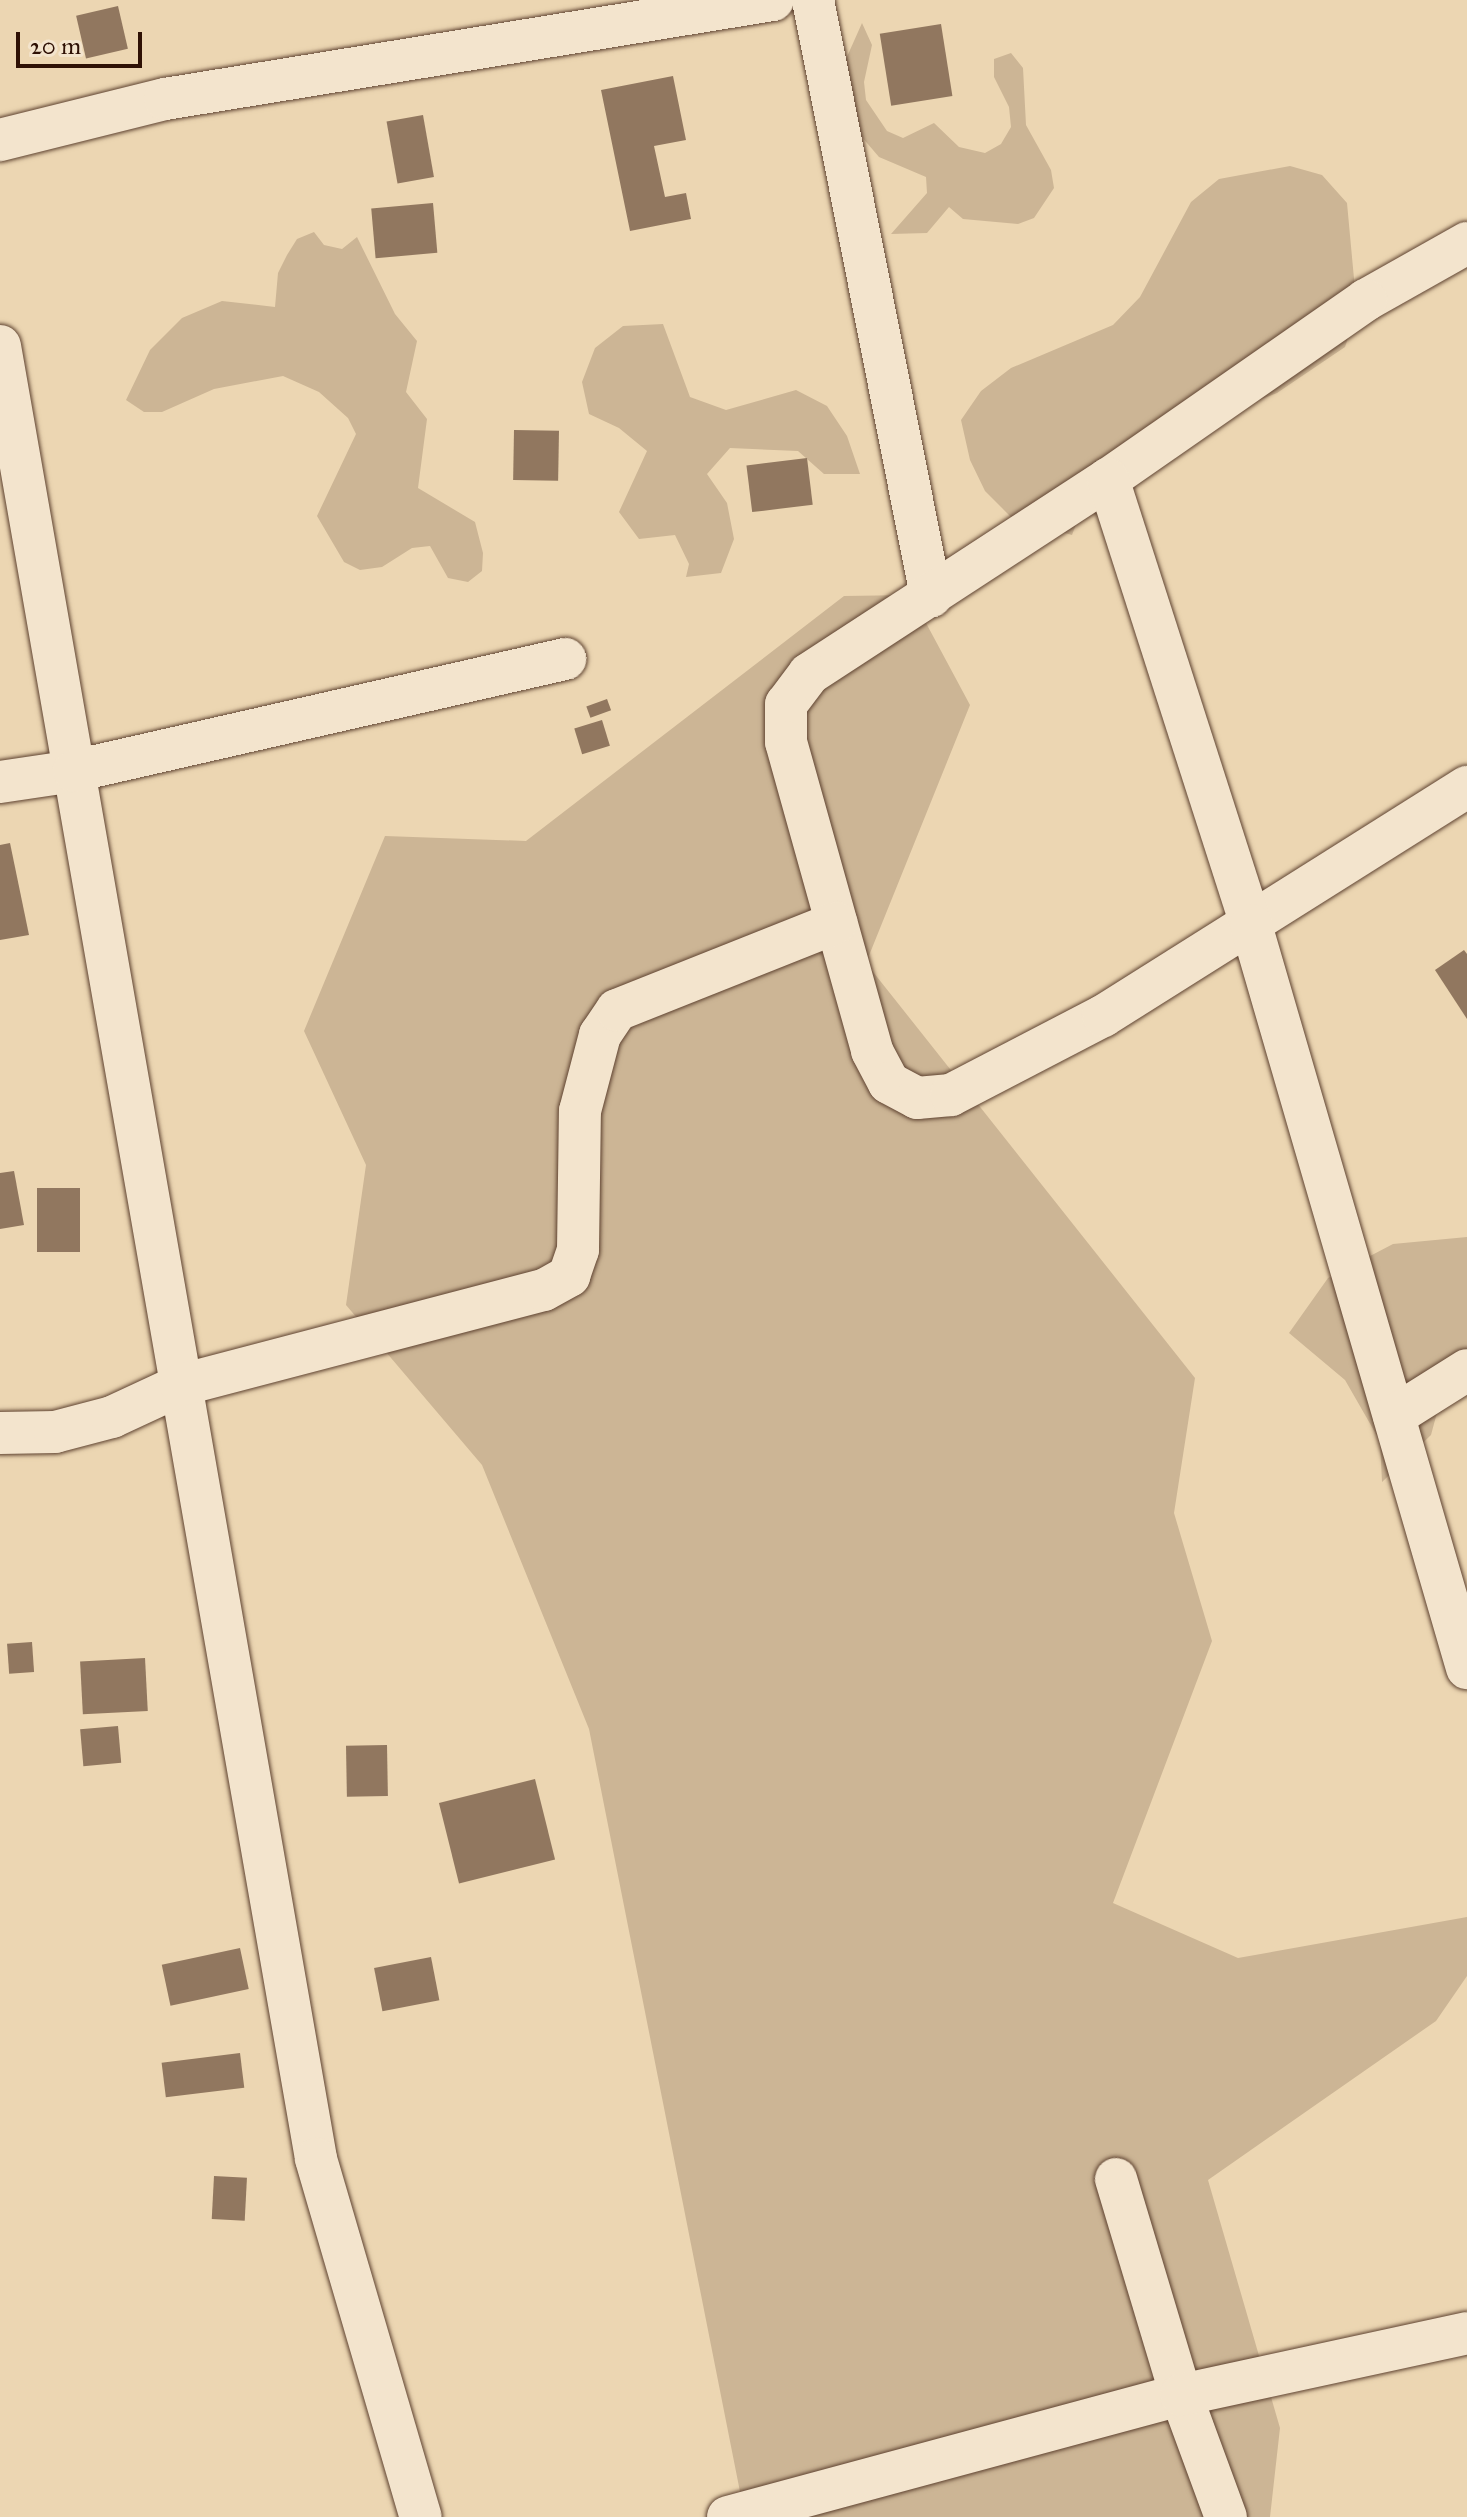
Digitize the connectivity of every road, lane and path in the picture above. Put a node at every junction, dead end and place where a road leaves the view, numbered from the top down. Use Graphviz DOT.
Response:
graph roads {
  1 [pos="773,0"];
  2 [pos="813,0"];
  3 [pos="0,140"];
  4 [pos="1467,243"];
  5 [pos="0,346"];
  6 [pos="1108,479"];
  7 [pos="931,596"];
  8 [pos="565,659"];
  9 [pos="74,771"];
  10 [pos="0,782"];
  11 [pos="1467,787"];
  12 [pos="836,923"];
  13 [pos="1251,925"];
  14 [pos="1467,1370"];
  15 [pos="181,1385"];
  16 [pos="1394,1416"];
  17 [pos="0,1433"];
  18 [pos="1467,1668"];
  19 [pos="1116,2179"];
  20 [pos="1467,2333"];
  21 [pos="1181,2395"];
  22 [pos="421,2517"];
  23 [pos="728,2517"];
  24 [pos="1226,2517"];
  1 -- 3 [label="street"];
  2 -- 7 [label="street"];
  4 -- 6 [label="street"];
  5 -- 9 [label="street"];
  6 -- 7 [label="street"];
  6 -- 13 [label="street"];
  7 -- 12 [label="street"];
  8 -- 9 [label="street"];
  9 -- 10 [label="street"];
  9 -- 15 [label="street"];
  11 -- 13 [label="street"];
  12 -- 13 [label="street"];
  12 -- 15 [label="street"];
  13 -- 16 [label="street"];
  14 -- 16 [label="street"];
  15 -- 17 [label="street"];
  15 -- 22 [label="street"];
  16 -- 18 [label="street"];
  19 -- 21 [label="street"];
  20 -- 21 [label="street"];
  21 -- 23 [label="street"];
  21 -- 24 [label="street"];
}
